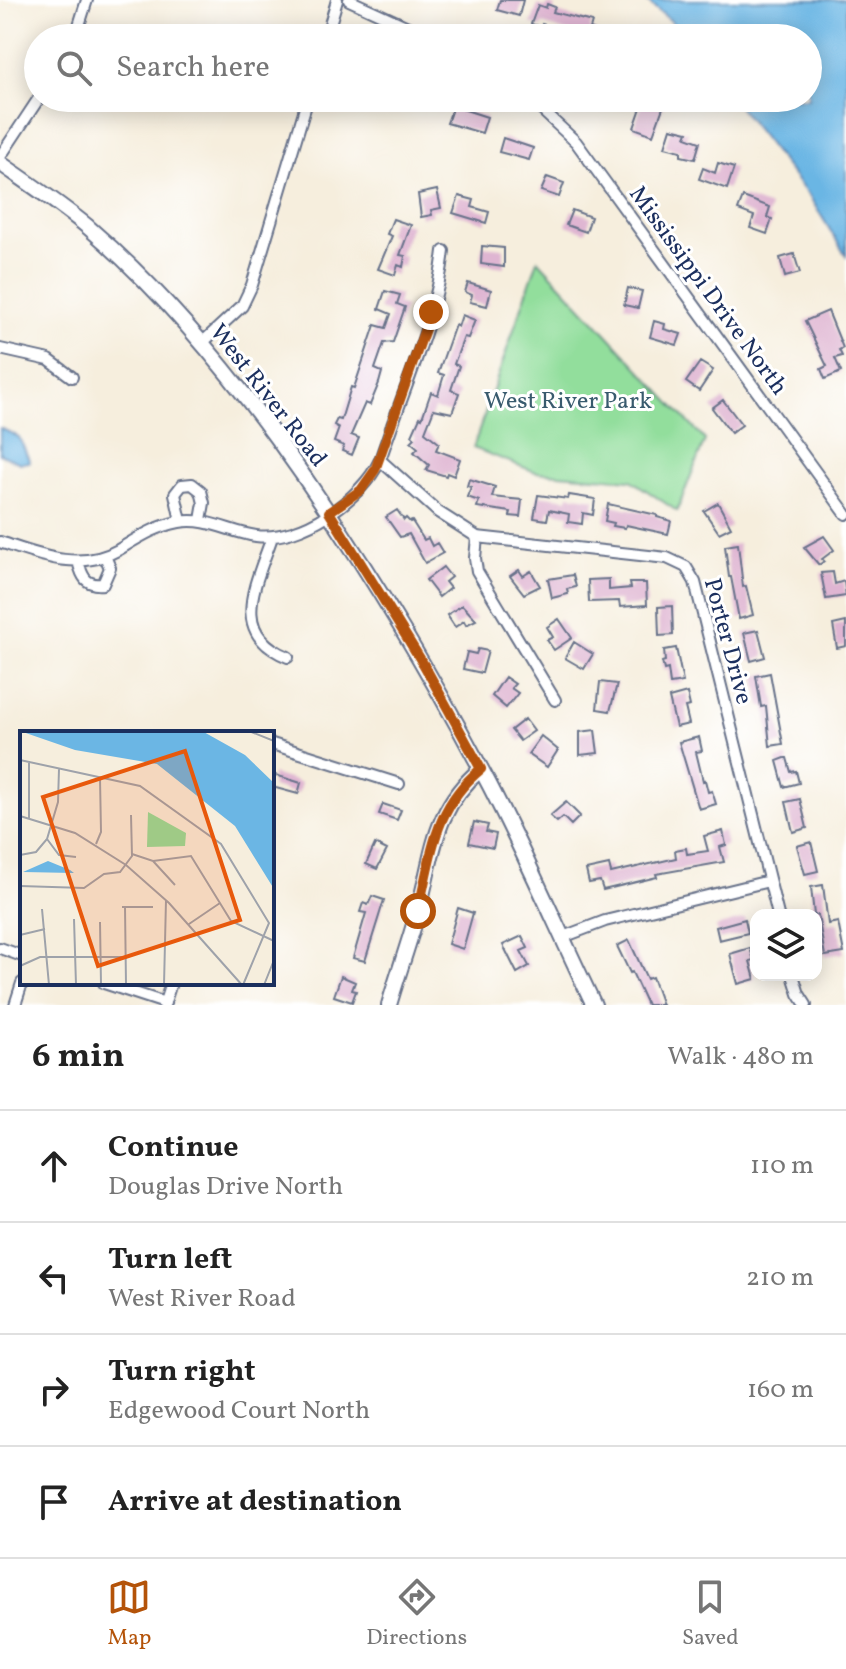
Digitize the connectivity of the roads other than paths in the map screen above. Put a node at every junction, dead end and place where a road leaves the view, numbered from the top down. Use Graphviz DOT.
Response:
graph roads {
  1 [pos="87,0"];
  2 [pos="337,0"];
  3 [pos="349,0"];
  4 [pos="79,24"];
  5 [pos="330,24"];
  6 [pos="401,24"];
  7 [pos="30,112"];
  8 [pos="304,112"];
  9 [pos="544,112"];
  10 [pos="0,160"];
  11 [pos="444,251"];
  12 [pos="202,343"];
  13 [pos="0,349"];
  14 [pos="72,377"];
  15 [pos="380,460"];
  16 [pos="329,512"];
  17 [pos="846,514"];
  18 [pos="201,520"];
  19 [pos="181,521"];
  20 [pos="272,537"];
  21 [pos="477,537"];
  22 [pos="0,542"];
  23 [pos="105,556"];
  24 [pos="78,561"];
  25 [pos="288,657"];
  26 [pos="555,700"];
  27 [pos="274,745"];
  28 [pos="481,769"];
  29 [pos="399,784"];
  30 [pos="769,881"];
  31 [pos="776,909"];
  32 [pos="563,937"];
  33 [pos="0,948"];
  34 [pos="20,955"];
  35 [pos="795,981"];
  36 [pos="21,985"];
  37 [pos="110,985"];
  38 [pos="170,985"];
  39 [pos="164,1004"];
  40 [pos="15,1005"];
  41 [pos="389,1005"];
  42 [pos="594,1005"];
  43 [pos="806,1005"];
  1 -- 4 [label="street"];
  2 -- 5 [label="street"];
  3 -- 6 [label="street"];
  7 -- 10 [label="street"];
  8 -- 12 [label="street"];
  9 -- 17 [label="street, Mississippi Drive North"];
  10 -- 12 [label="main road, West River Road"];
  11 -- 15 [label="street"];
  12 -- 16 [label="main road, West River Road"];
  13 -- 14 [label="street"];
  15 -- 16 [label="street"];
  15 -- 21 [label="street, Porter Drive"];
  16 -- 20 [label="street"];
  16 -- 28 [label="main road, West River Road"];
  18 -- 19 [label="street"];
  18 -- 19 [label="street"];
  18 -- 20 [label="street"];
  19 -- 23 [label="street"];
  20 -- 25 [label="street"];
  21 -- 26 [label="street"];
  21 -- 30 [label="street, Porter Drive"];
  22 -- 24 [label="street"];
  23 -- 24 [label="street"];
  23 -- 24 [label="street"];
  27 -- 29 [label="street"];
  28 -- 32 [label="main road, West River Road"];
  28 -- 41 [label="main road"];
  30 -- 31 [label="street, Porter Drive"];
  30 -- 32 [label="street"];
  32 -- 42 [label="main road, West River Road"];
  33 -- 34 [label="street"];
  35 -- 43 [label="street"];
  36 -- 40 [label="street"];
  37 -- 39 [label="street"];
  38 -- 39 [label="street"];
}
